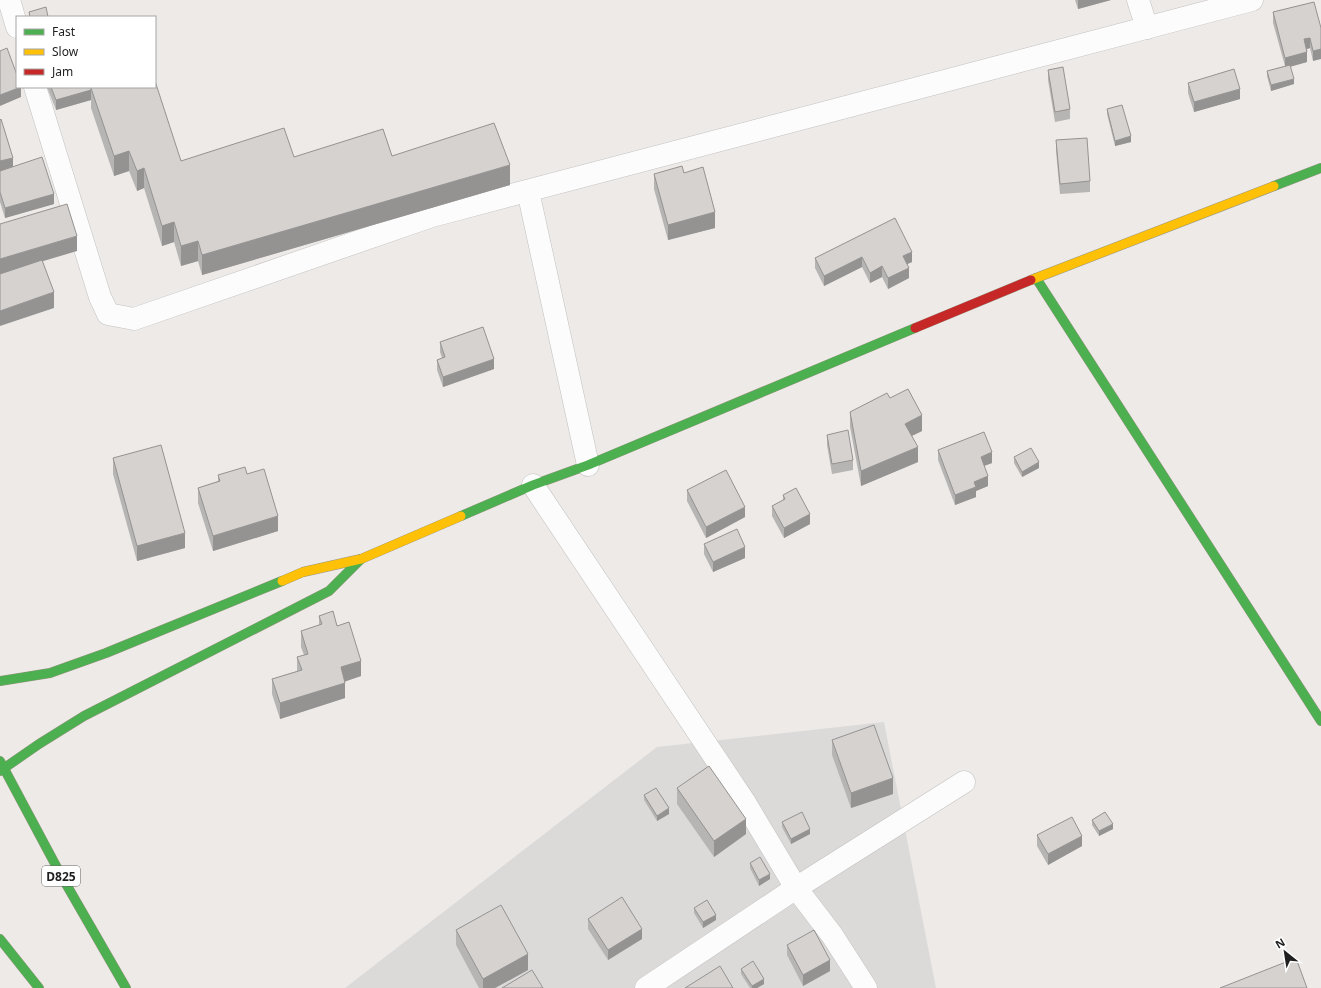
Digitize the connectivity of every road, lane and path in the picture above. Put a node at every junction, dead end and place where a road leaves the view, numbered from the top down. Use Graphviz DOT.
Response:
graph roads {
  1 [pos="9,0"];
  2 [pos="1138,0"];
  3 [pos="1252,0"];
  4 [pos="16,24"];
  5 [pos="1147,28"];
  6 [pos="35,88"];
  7 [pos="1321,168"];
  8 [pos="528,191"];
  9 [pos="1036,278"];
  10 [pos="588,465"];
  11 [pos="533,485"];
  12 [pos="361,559"];
  13 [pos="0,681"];
  14 [pos="1321,720"];
  15 [pos="1,767"];
  16 [pos="964,782"];
  17 [pos="796,888"];
  18 [pos="0,939"];
  19 [pos="39,988"];
  20 [pos="126,988"];
  21 [pos="646,988"];
  22 [pos="866,988"];
  1 -- 4 [label="street"];
  2 -- 5 [label="street"];
  3 -- 5 [label="street"];
  5 -- 8 [label="street"];
  6 -- 8 [label="street"];
  7 -- 9 [label="main road"];
  8 -- 10 [label="street"];
  9 -- 10 [label="main road"];
  9 -- 14 [label="main road"];
  10 -- 11 [label="main road"];
  11 -- 12 [label="main road"];
  11 -- 17 [label="street"];
  12 -- 13 [label="main road"];
  12 -- 15 [label="main road"];
  15 -- 20 [label="main road, D825"];
  16 -- 17 [label="street"];
  17 -- 21 [label="street"];
  17 -- 22 [label="street"];
  18 -- 19 [label="main road"];
}
